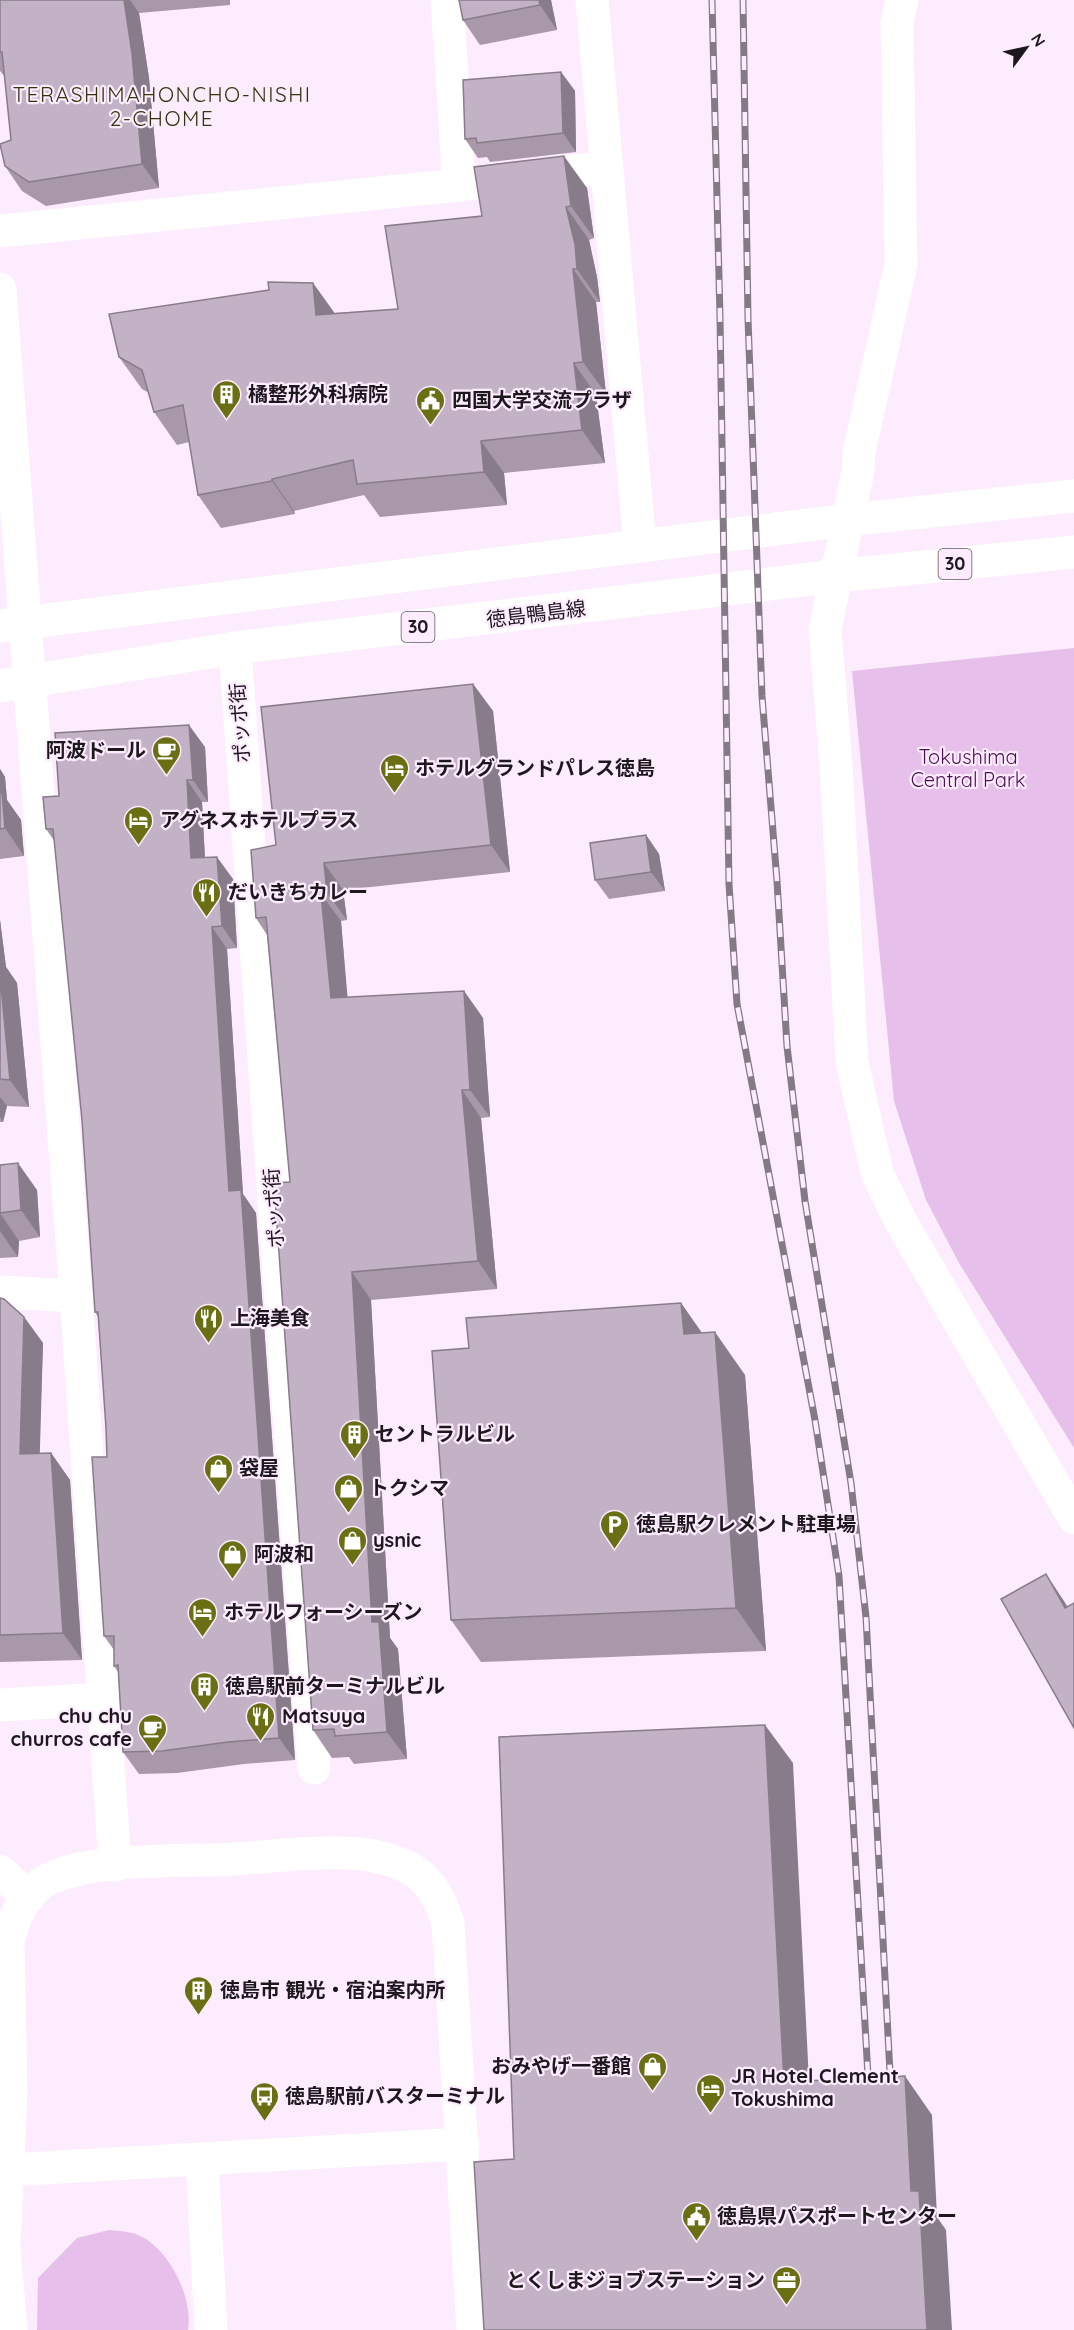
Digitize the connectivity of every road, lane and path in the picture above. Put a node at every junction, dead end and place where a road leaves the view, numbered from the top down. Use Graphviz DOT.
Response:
graph roads {
  1 [pos="447,0"];
  2 [pos="592,0"];
  3 [pos="902,0"];
  4 [pos="606,167"];
  5 [pos="459,185"];
  6 [pos="0,231"];
  7 [pos="0,289"];
  8 [pos="1074,496"];
  9 [pos="848,520"];
  10 [pos="640,546"];
  11 [pos="1074,552"];
  12 [pos="836,576"];
  13 [pos="12,624"];
  14 [pos="235,648"];
  15 [pos="15,684"];
  16 [pos="0,1292"];
  17 [pos="76,1296"];
  18 [pos="1074,1518"];
  19 [pos="104,1699"];
  20 [pos="0,1705"];
  21 [pos="314,1768"];
  22 [pos="115,1865"];
  23 [pos="0,1871"];
  24 [pos="28,1899"];
  25 [pos="463,2144"];
  26 [pos="202,2159"];
  27 [pos="8,2170"];
  28 [pos="2,2248"];
  29 [pos="11,2330"];
  30 [pos="211,2330"];
  31 [pos="473,2330"];
  1 -- 5 [label="street"];
  2 -- 4 [label="street"];
  3 -- 9 [label="street"];
  4 -- 5 [label="street"];
  4 -- 10 [label="street"];
  5 -- 6 [label="street"];
  7 -- 13 [label="street"];
  8 -- 9 [label="street"];
  9 -- 10 [label="street"];
  9 -- 12 [label="street"];
  10 -- 13 [label="street"];
  11 -- 12 [label="street, 徳島鴨島線 / 30"];
  12 -- 14 [label="street, 徳島鴨島線 / 30"];
  12 -- 18 [label="street"];
  13 -- 15 [label="street"];
  14 -- 15 [label="street, 徳島鴨島線 / 30"];
  14 -- 21 [label="street, ポッポ街"];
  15 -- 17 [label="street"];
  16 -- 17 [label="street"];
  17 -- 19 [label="street"];
  19 -- 20 [label="street"];
  19 -- 22 [label="street"];
  22 -- 24 [label="street"];
  22 -- 25 [label="street"];
  23 -- 24 [label="street"];
  24 -- 27 [label="street"];
  25 -- 26 [label="street"];
  25 -- 31 [label="street"];
  26 -- 27 [label="street"];
  26 -- 30 [label="street"];
  27 -- 28 [label="street"];
  28 -- 29 [label="street"];
}
